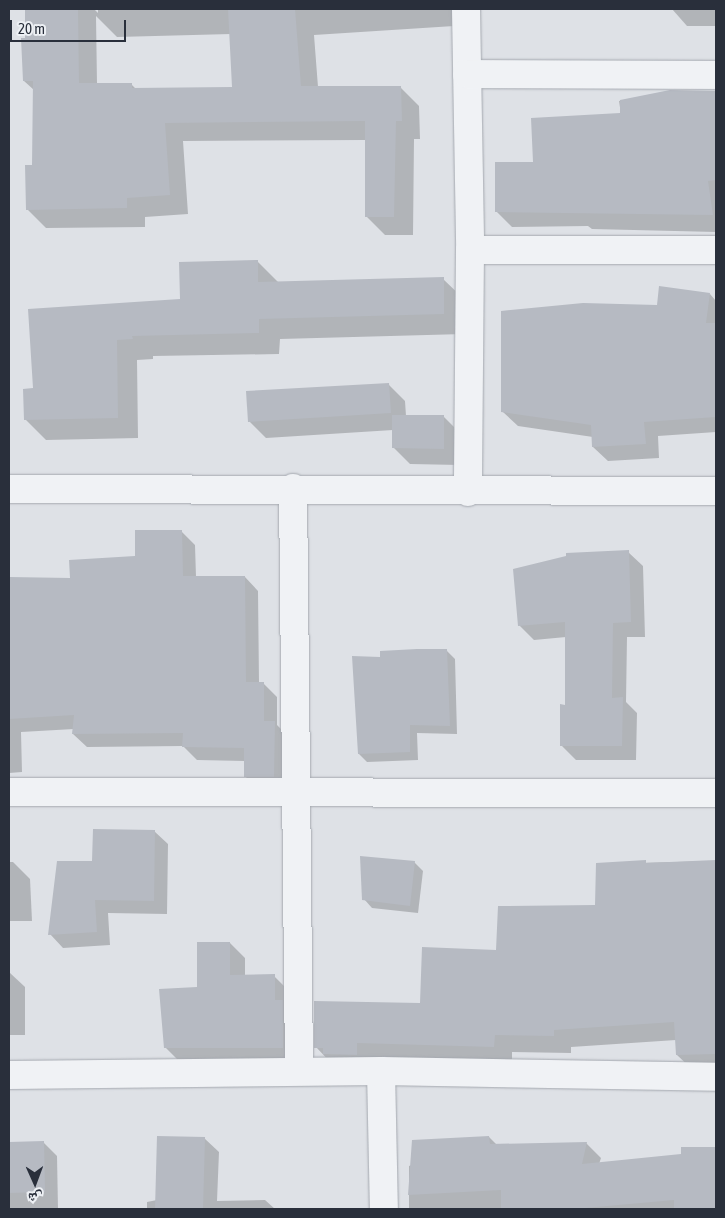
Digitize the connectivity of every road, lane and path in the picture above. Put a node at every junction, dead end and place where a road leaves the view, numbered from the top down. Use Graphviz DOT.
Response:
graph roads {
  1 [pos="466,9"];
  2 [pos="467,74"];
  3 [pos="716,75"];
  4 [pos="470,250"];
  5 [pos="716,250"];
  6 [pos="293,488"];
  7 [pos="9,489"];
  8 [pos="716,491"];
  9 [pos="468,492"];
  10 [pos="9,792"];
  11 [pos="296,793"];
  12 [pos="716,793"];
  13 [pos="381,1071"];
  14 [pos="299,1072"];
  15 [pos="9,1075"];
  16 [pos="716,1078"];
  17 [pos="384,1209"];
  1 -- 2 [label="street"];
  2 -- 3 [label="street"];
  2 -- 4 [label="street"];
  4 -- 5 [label="street"];
  4 -- 9 [label="street"];
  6 -- 7 [label="street"];
  6 -- 9 [label="street"];
  6 -- 11 [label="street"];
  8 -- 9 [label="street"];
  10 -- 11 [label="street"];
  11 -- 12 [label="street"];
  11 -- 14 [label="street"];
  13 -- 14 [label="street"];
  13 -- 16 [label="street"];
  13 -- 17 [label="street"];
  14 -- 15 [label="street"];
}
